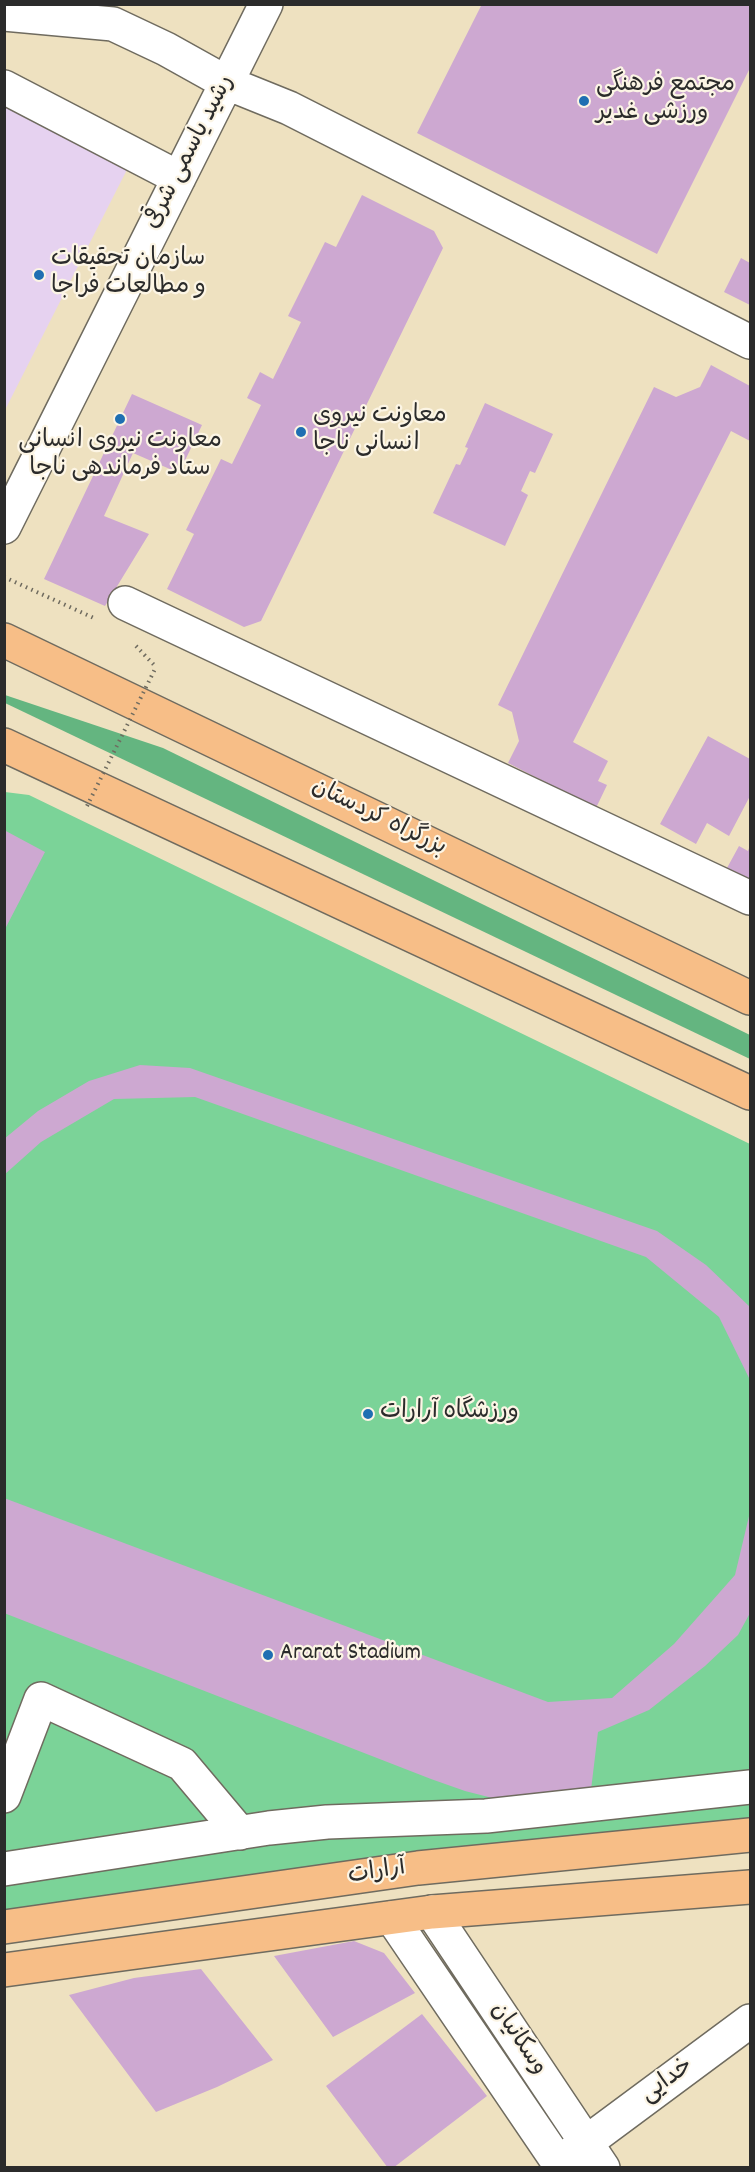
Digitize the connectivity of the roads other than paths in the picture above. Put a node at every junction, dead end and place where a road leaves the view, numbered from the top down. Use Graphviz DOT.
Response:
graph roads {
  1 [pos="266,4"];
  2 [pos="4,14"];
  3 [pos="226,83"];
  4 [pos="4,87"];
  5 [pos="179,178"];
  6 [pos="750,342"];
  7 [pos="4,527"];
  8 [pos="113,612"];
  9 [pos="4,640"];
  10 [pos="4,745"];
  11 [pos="4,759"];
  12 [pos="150,812"];
  13 [pos="750,898"];
  14 [pos="750,998"];
  15 [pos="750,1093"];
  16 [pos="750,1787"];
  17 [pos="4,1796"];
  18 [pos="240,1833"];
  19 [pos="750,1835"];
  20 [pos="418,1868"];
  21 [pos="4,1869"];
  22 [pos="378,1875"];
  23 [pos="750,1887"];
  24 [pos="432,1912"];
  25 [pos="392,1918"];
  26 [pos="4,1927"];
  27 [pos="4,1970"];
  28 [pos="750,2021"];
  29 [pos="594,2155"];
  30 [pos="558,2166"];
  1 -- 3 [label="street, رشید یاسمی شرقی"];
  2 -- 3 [label="street"];
  3 -- 5 [label="street, رشید یاسمی شرقی"];
  3 -- 6 [label="street"];
  4 -- 5 [label="street"];
  5 -- 7 [label="street, رشید یاسمی شرقی"];
  8 -- 13 [label="street"];
  9 -- 14 [label="main road, بزرگراه کردستان"];
  10 -- 12 [label="main road"];
  11 -- 12 [label="main road"];
  12 -- 15 [label="main road"];
  16 -- 18 [label="street"];
  17 -- 18 [label="street"];
  18 -- 21 [label="street"];
  19 -- 20 [label="main road, آرارات"];
  20 -- 22 [label="main road, آرارات"];
  20 -- 24 [label="main road"];
  22 -- 25 [label="main road"];
  22 -- 26 [label="main road, آرارات"];
  23 -- 24 [label="main road, آرارات"];
  24 -- 25 [label="main road, آرارات"];
  24 -- 29 [label="street, وسکانیان"];
  25 -- 27 [label="main road, آرارات"];
  25 -- 30 [label="street"];
  28 -- 29 [label="street, خدایی"];
  29 -- 30 [label="street, خدایی"];
}
